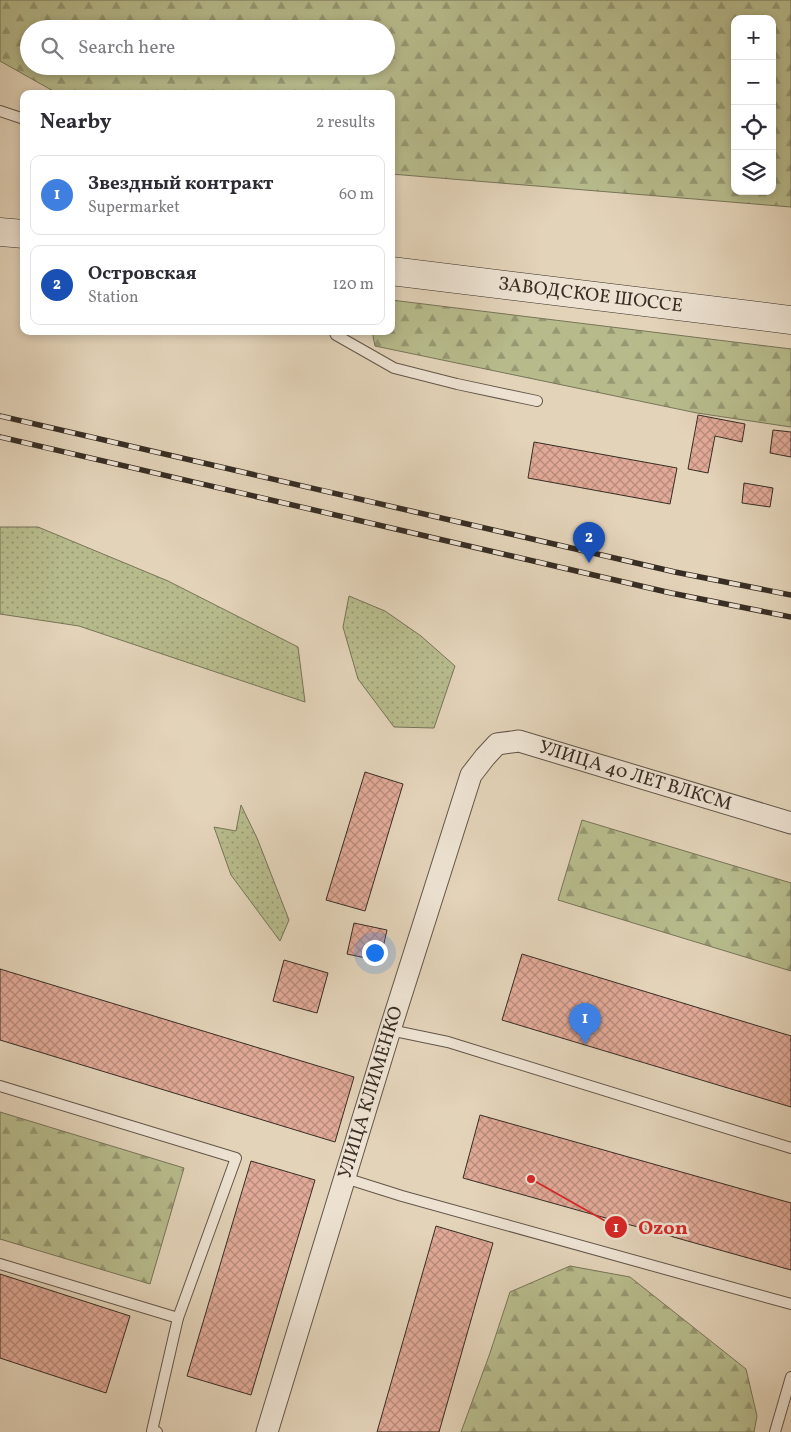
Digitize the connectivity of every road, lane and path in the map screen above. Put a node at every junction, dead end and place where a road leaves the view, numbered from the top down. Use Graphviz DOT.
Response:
graph roads {
  1 [pos="0,111"];
  2 [pos="20,118"];
  3 [pos="0,232"];
  4 [pos="20,234"];
  5 [pos="395,271"];
  6 [pos="791,320"];
  7 [pos="336,335"];
  8 [pos="537,401"];
  9 [pos="485,757"];
  10 [pos="791,823"];
  11 [pos="390,1030"];
  12 [pos="0,1086"];
  13 [pos="791,1148"];
  14 [pos="345,1178"];
  15 [pos="0,1264"];
  16 [pos="791,1304"];
  17 [pos="178,1318"];
  18 [pos="791,1377"];
  19 [pos="157,1432"];
  20 [pos="267,1432"];
  21 [pos="775,1432"];
  1 -- 2 [label="lane"];
  3 -- 4 [label="main road"];
  5 -- 6 [label="main road, ЗАВОДСКОЕ ШОССЕ"];
  7 -- 8 [label="lane"];
  9 -- 10 [label="street, УЛИЦА 40 ЛЕТ ВЛКСМ"];
  9 -- 11 [label="street, УЛИЦА КЛИМЕНКО"];
  11 -- 13 [label="lane"];
  11 -- 14 [label="street, УЛИЦА КЛИМЕНКО"];
  12 -- 17 [label="lane"];
  14 -- 16 [label="lane"];
  14 -- 20 [label="street, УЛИЦА КЛИМЕНКО"];
  15 -- 17 [label="lane"];
  17 -- 19 [label="lane"];
  18 -- 21 [label="lane"];
}
